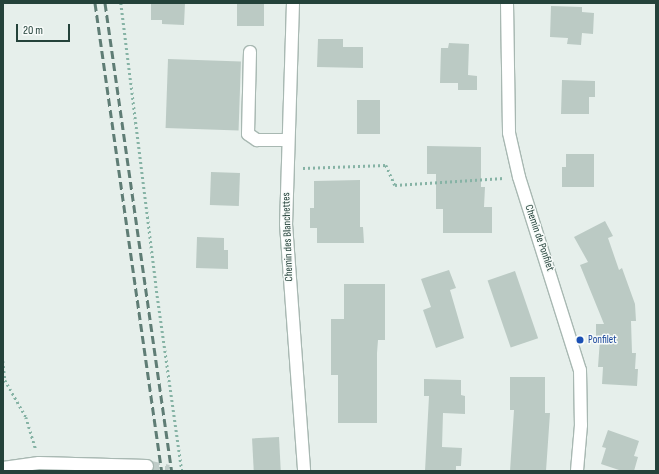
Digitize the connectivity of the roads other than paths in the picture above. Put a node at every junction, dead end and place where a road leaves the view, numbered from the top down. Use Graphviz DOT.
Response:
graph roads {
  1 [pos="293,3"];
  2 [pos="507,3"];
  3 [pos="250,52"];
  4 [pos="287,140"];
  5 [pos="32,466"];
  6 [pos="147,466"];
  7 [pos="3,468"];
  8 [pos="304,471"];
  9 [pos="577,471"];
  1 -- 4 [label="street, Chemin des Blanchettes"];
  2 -- 9 [label="street, Chemin de Ponfilet"];
  3 -- 4 [label="street"];
  4 -- 8 [label="street, Chemin des Blanchettes"];
  5 -- 6 [label="street"];
  5 -- 7 [label="street"];
}
